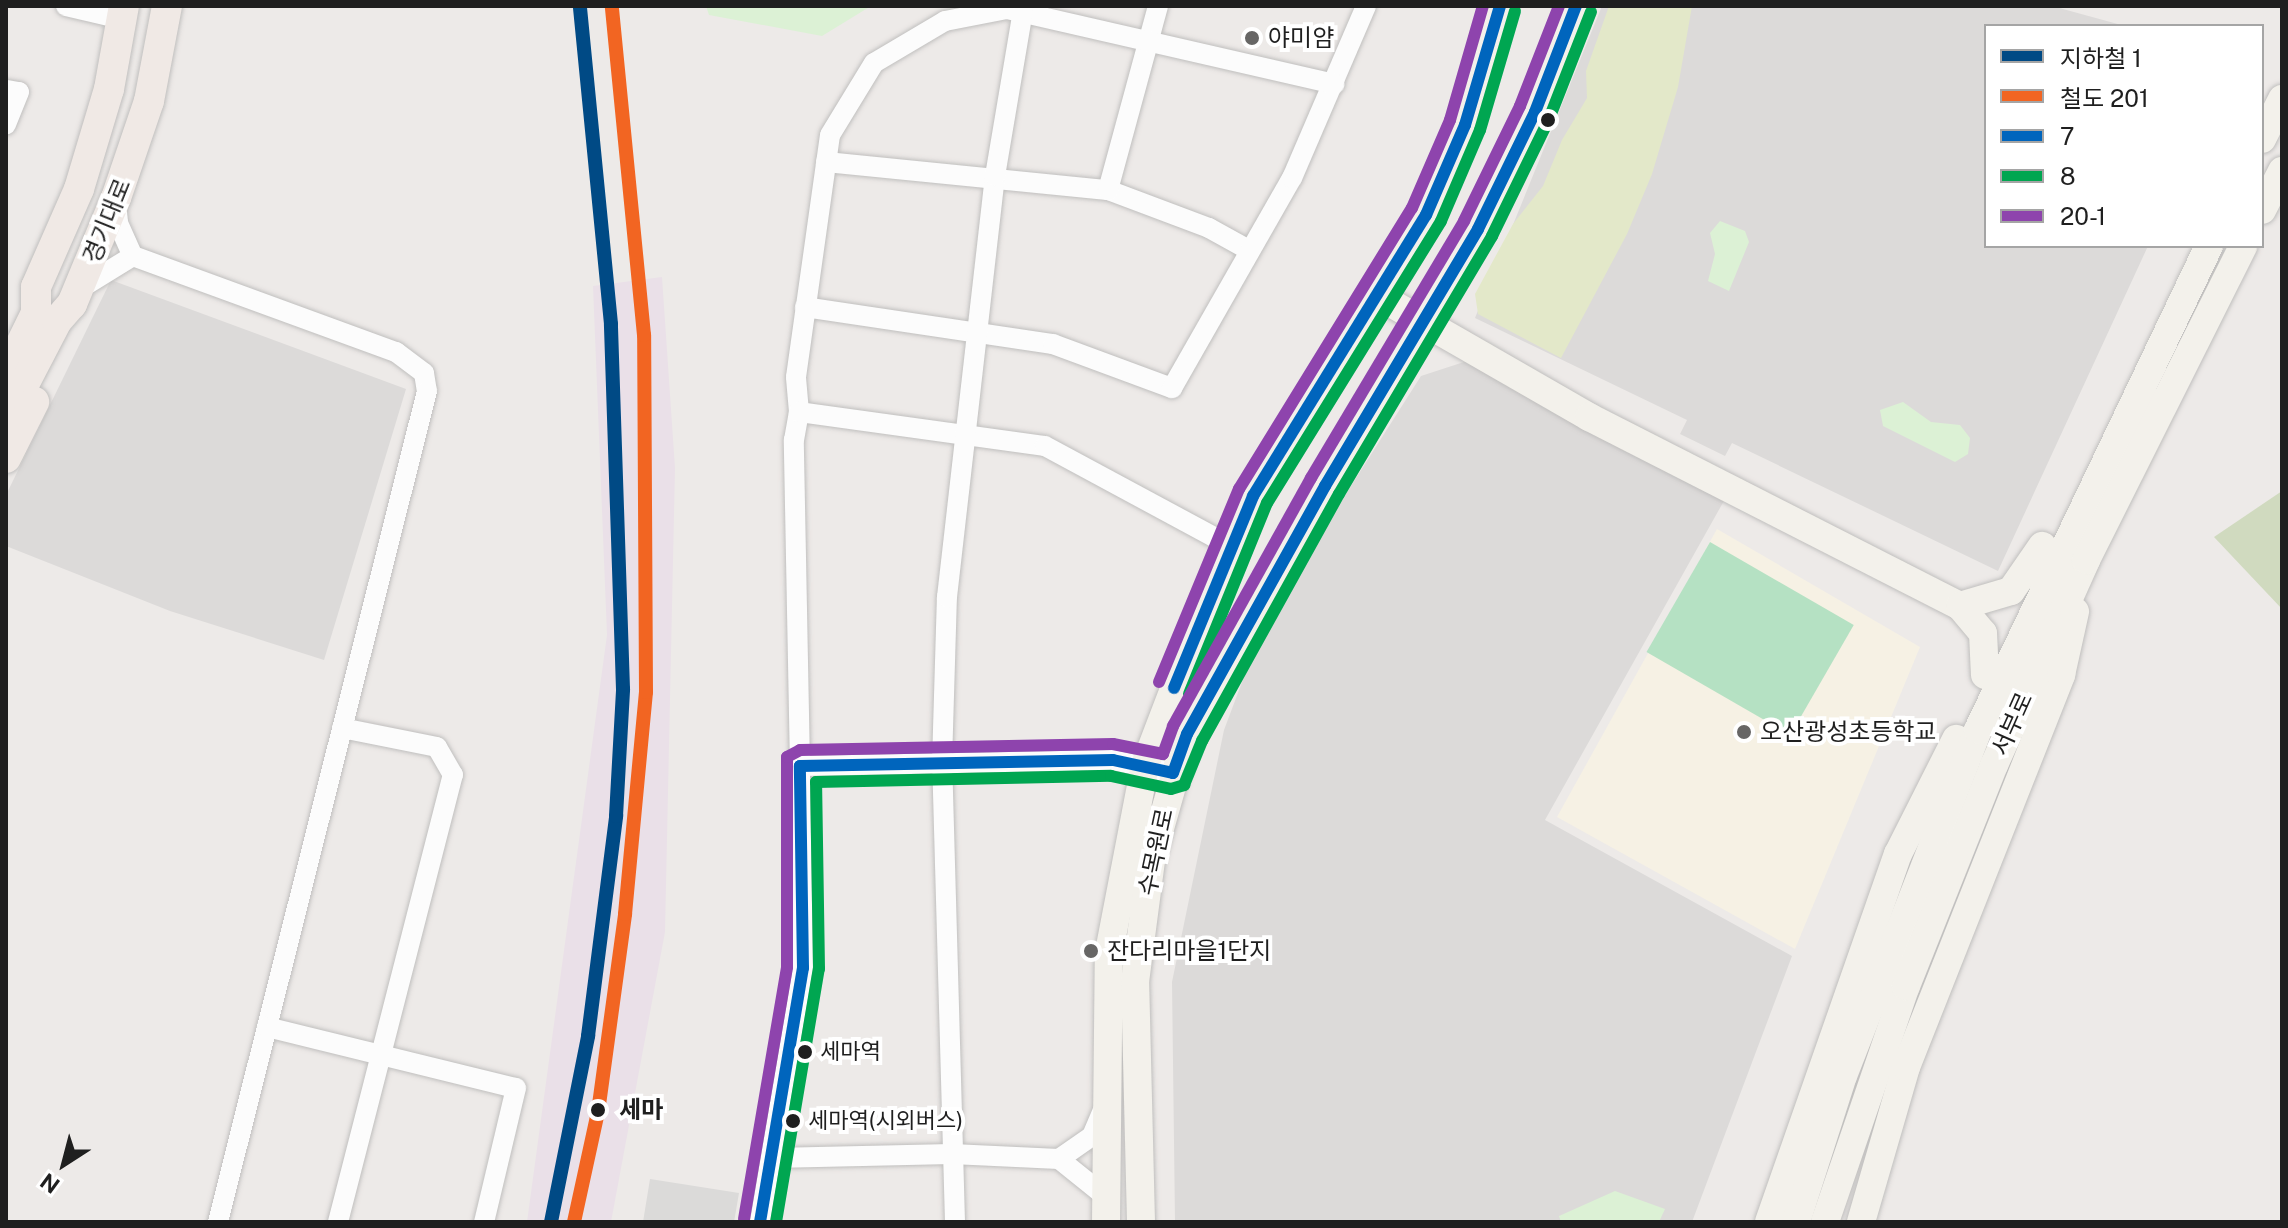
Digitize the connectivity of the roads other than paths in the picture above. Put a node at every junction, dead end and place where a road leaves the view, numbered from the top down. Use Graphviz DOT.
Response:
graph roads {
  1 [pos="66,6"];
  2 [pos="167,6"];
  3 [pos="1158,6"];
  4 [pos="1366,6"];
  5 [pos="1500,6"];
  6 [pos="1576,6"];
  7 [pos="1023,11"];
  8 [pos="123,12"];
  9 [pos="1150,38"];
  10 [pos="1335,84"];
  11 [pos="6,90"];
  12 [pos="2282,99"];
  13 [pos="6,124"];
  14 [pos="2264,135"];
  15 [pos="826,162"];
  16 [pos="2282,171"];
  17 [pos="995,176"];
  18 [pos="1108,190"];
  19 [pos="116,198"];
  20 [pos="2264,206"];
  21 [pos="2208,248"];
  22 [pos="2242,248"];
  23 [pos="1249,250"];
  24 [pos="133,256"];
  25 [pos="36,287"];
  26 [pos="1377,295"];
  27 [pos="76,297"];
  28 [pos="805,307"];
  29 [pos="1423,324"];
  30 [pos="6,330"];
  31 [pos="980,332"];
  32 [pos="6,374"];
  33 [pos="2134,396"];
  34 [pos="799,412"];
  35 [pos="6,419"];
  36 [pos="964,436"];
  37 [pos="6,458"];
  38 [pos="1229,545"];
  39 [pos="2042,546"];
  40 [pos="2086,560"];
  41 [pos="1960,606"];
  42 [pos="1985,675"];
  43 [pos="342,728"];
  44 [pos="942,763"];
  45 [pos="1145,765"];
  46 [pos="800,766"];
  47 [pos="1173,773"];
  48 [pos="267,1027"];
  49 [pos="381,1055"];
  50 [pos="1104,1108"];
  51 [pos="952,1154"];
  52 [pos="773,1158"];
  53 [pos="1059,1159"];
  54 [pos="1106,1209"];
  55 [pos="218,1222"];
  56 [pos="338,1222"];
  57 [pos="484,1222"];
  58 [pos="760,1222"];
  59 [pos="955,1222"];
  60 [pos="1141,1222"];
  61 [pos="1769,1222"];
  62 [pos="1796,1222"];
  63 [pos="1825,1222"];
  64 [pos="1861,1222"];
  1 -- 8 [label="street"];
  2 -- 19 [label="main road, 경기대로"];
  3 -- 9 [label="street"];
  4 -- 10 [label="street"];
  5 -- 26 [label="street, 수목원로"];
  6 -- 29 [label="street, 수목원로"];
  7 -- 9 [label="street"];
  7 -- 15 [label="street"];
  7 -- 17 [label="street"];
  8 -- 25 [label="main road, 경기대로"];
  9 -- 10 [label="street"];
  9 -- 18 [label="street"];
  10 -- 23 [label="street"];
  11 -- 13 [label="street"];
  12 -- 14 [label="street"];
  15 -- 17 [label="street"];
  15 -- 28 [label="street"];
  16 -- 20 [label="street"];
  17 -- 18 [label="street"];
  17 -- 31 [label="street"];
  18 -- 23 [label="street"];
  19 -- 24 [label="street"];
  19 -- 27 [label="main road, 경기대로"];
  21 -- 33 [label="street, 서부로"];
  22 -- 40 [label="street, 서부로"];
  23 -- 31 [label="street"];
  24 -- 27 [label="street"];
  24 -- 43 [label="street"];
  25 -- 30 [label="main road"];
  25 -- 32 [label="main road, 경기대로"];
  26 -- 29 [label="street"];
  26 -- 38 [label="street, 수목원로"];
  27 -- 35 [label="main road, 경기대로"];
  27 -- 37 [label="main road"];
  28 -- 31 [label="street"];
  28 -- 34 [label="street"];
  29 -- 41 [label="street"];
  29 -- 47 [label="street, 수목원로"];
  31 -- 36 [label="street"];
  33 -- 39 [label="street"];
  33 -- 62 [label="street, 서부로"];
  34 -- 36 [label="street"];
  34 -- 46 [label="street"];
  36 -- 38 [label="street"];
  36 -- 44 [label="street"];
  38 -- 45 [label="street, 수목원로"];
  39 -- 41 [label="street"];
  39 -- 42 [label="street"];
  40 -- 63 [label="street, 서부로"];
  40 -- 64 [label="street"];
  41 -- 42 [label="street"];
  42 -- 61 [label="street"];
  43 -- 48 [label="street"];
  43 -- 49 [label="street"];
  44 -- 45 [label="street"];
  44 -- 46 [label="street"];
  44 -- 51 [label="street"];
  45 -- 47 [label="street"];
  45 -- 50 [label="street, 수목원로"];
  46 -- 52 [label="street"];
  47 -- 60 [label="street, 수목원로"];
  48 -- 49 [label="street"];
  48 -- 55 [label="street"];
  49 -- 56 [label="street"];
  49 -- 57 [label="street"];
  50 -- 53 [label="street"];
  50 -- 54 [label="street, 수목원로"];
  51 -- 52 [label="street"];
  51 -- 53 [label="street"];
  51 -- 59 [label="street"];
  52 -- 58 [label="street"];
  53 -- 54 [label="street"];
}
